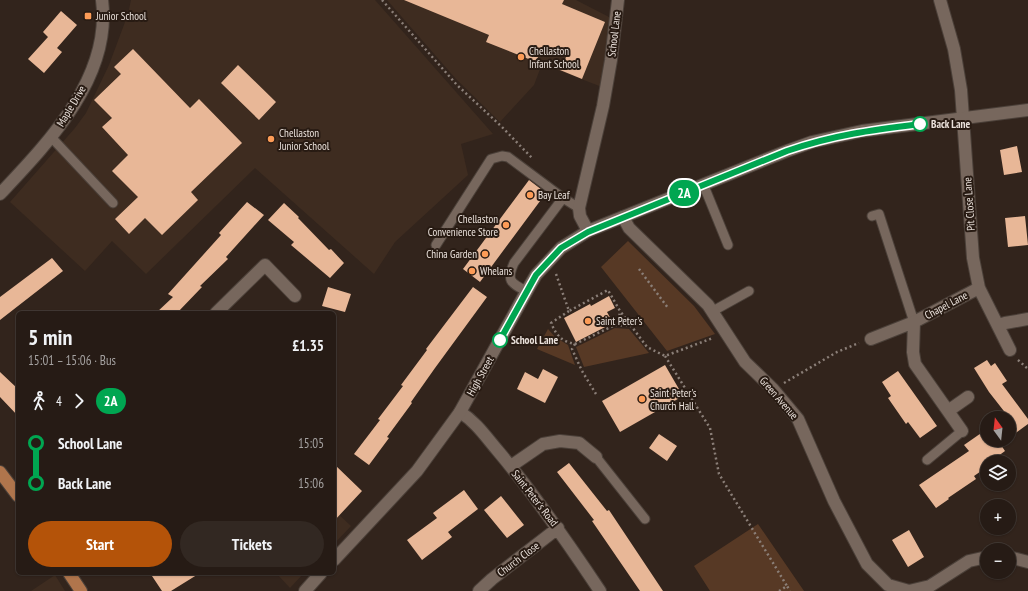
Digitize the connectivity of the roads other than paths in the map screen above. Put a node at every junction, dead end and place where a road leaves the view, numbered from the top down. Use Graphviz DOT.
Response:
graph roads {
  1 [pos="102,0"];
  2 [pos="618,0"];
  3 [pos="940,0"];
  4 [pos="1028,110"];
  5 [pos="964,119"];
  6 [pos="51,137"];
  7 [pos="704,186"];
  8 [pos="2,188"];
  9 [pos="563,198"];
  10 [pos="113,203"];
  11 [pos="578,208"];
  12 [pos="872,216"];
  13 [pos="623,217"];
  14 [pos="588,232"];
  15 [pos="436,245"];
  16 [pos="728,245"];
  17 [pos="979,288"];
  18 [pos="526,291"];
  19 [pos="749,291"];
  20 [pos="295,296"];
  21 [pos="218,311"];
  22 [pos="713,311"];
  23 [pos="1028,319"];
  24 [pos="914,322"];
  25 [pos="998,325"];
  26 [pos="871,339"];
  27 [pos="1010,350"];
  28 [pos="968,397"];
  29 [pos="948,411"];
  30 [pos="460,412"];
  31 [pos="962,431"];
  32 [pos="596,457"];
  33 [pos="927,460"];
  34 [pos="511,466"];
  35 [pos="0,472"];
  36 [pos="16,493"];
  37 [pos="645,518"];
  38 [pos="558,528"];
  39 [pos="336,558"];
  40 [pos="980,559"];
  41 [pos="1016,559"];
  42 [pos="1028,562"];
  43 [pos="70,575"];
  44 [pos="320,575"];
  45 [pos="81,591"];
  46 [pos="305,591"];
  47 [pos="479,591"];
  48 [pos="600,591"];
  49 [pos="909,591"];
  1 -- 6 [label="street, Maple Drive"];
  2 -- 11 [label="street, School Lane"];
  3 -- 5 [label="street"];
  4 -- 5 [label="street, High Street"];
  5 -- 7 [label="street, High Street"];
  5 -- 17 [label="street, Pit Close Lane"];
  6 -- 8 [label="street, Maple Drive"];
  6 -- 10 [label="lane"];
  7 -- 13 [label="street, High Street"];
  7 -- 16 [label="lane"];
  9 -- 11 [label="lane"];
  9 -- 15 [label="lane"];
  9 -- 18 [label="lane"];
  11 -- 14 [label="street"];
  12 -- 24 [label="lane"];
  13 -- 14 [label="street, High Street"];
  13 -- 22 [label="street, Green Avenue"];
  14 -- 18 [label="street, High Street"];
  17 -- 24 [label="street, Chapel Lane"];
  17 -- 25 [label="street, Pit Close Lane"];
  18 -- 30 [label="street, High Street"];
  19 -- 22 [label="lane"];
  20 -- 21 [label="street"];
  22 -- 49 [label="street, Green Avenue"];
  23 -- 25 [label="street"];
  24 -- 26 [label="street, Chapel Lane"];
  24 -- 29 [label="street, Chapel Lane"];
  25 -- 27 [label="street, Pit Close Lane"];
  28 -- 29 [label="street"];
  29 -- 31 [label="street, Chapel Lane"];
  30 -- 34 [label="street, Saint Peter's Road"];
  30 -- 39 [label="street, High Street"];
  31 -- 33 [label="lane"];
  32 -- 34 [label="street"];
  32 -- 37 [label="lane"];
  34 -- 38 [label="street, Saint Peter's Road"];
  35 -- 36 [label="main road"];
  38 -- 47 [label="street, Church Close"];
  38 -- 48 [label="street, Saint Peter's Road"];
  40 -- 49 [label="street"];
  41 -- 42 [label="street"];
  43 -- 45 [label="main road"];
  44 -- 46 [label="street"];
}
